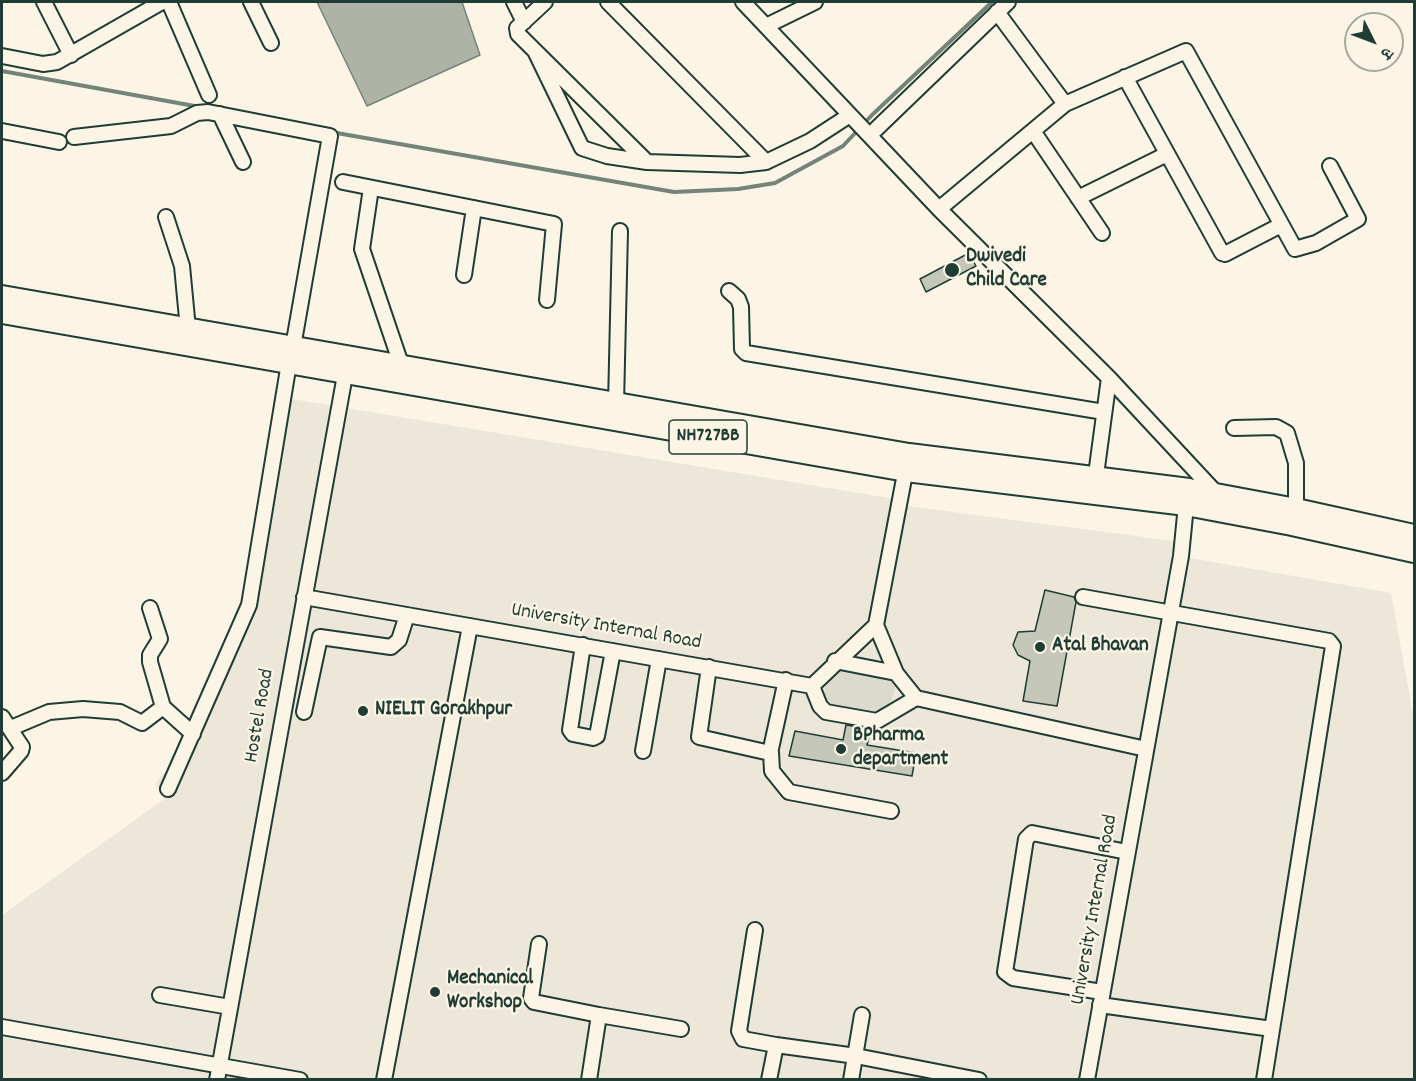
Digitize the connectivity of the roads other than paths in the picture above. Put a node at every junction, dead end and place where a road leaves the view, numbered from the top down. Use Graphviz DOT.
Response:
graph roads {
  1 [pos="44,2"];
  2 [pos="162,2"];
  3 [pos="169,2"];
  4 [pos="251,2"];
  5 [pos="514,2"];
  6 [pos="545,2"];
  7 [pos="608,2"];
  8 [pos="743,2"];
  9 [pos="815,2"];
  10 [pos="1008,2"];
  11 [pos="997,12"];
  12 [pos="524,22"];
  13 [pos="766,26"];
  14 [pos="271,44"];
  15 [pos="535,51"];
  16 [pos="71,55"];
  17 [pos="2,56"];
  18 [pos="1125,77"];
  19 [pos="209,95"];
  20 [pos="1065,104"];
  21 [pos="220,114"];
  22 [pos="853,118"];
  23 [pos="2,131"];
  24 [pos="1033,131"];
  25 [pos="868,134"];
  26 [pos="75,137"];
  27 [pos="59,142"];
  28 [pos="1167,154"];
  29 [pos="243,162"];
  30 [pos="647,162"];
  31 [pos="766,162"];
  32 [pos="1330,166"];
  33 [pos="343,182"];
  34 [pos="371,188"];
  35 [pos="1078,198"];
  36 [pos="474,208"];
  37 [pos="939,209"];
  38 [pos="166,218"];
  39 [pos="1281,225"];
  40 [pos="620,231"];
  41 [pos="1102,234"];
  42 [pos="464,275"];
  43 [pos="729,291"];
  44 [pos="2,296"];
  45 [pos="547,300"];
  46 [pos="2,313"];
  47 [pos="188,329"];
  48 [pos="291,355"];
  49 [pos="347,365"];
  50 [pos="402,367"];
  51 [pos="1109,378"];
  52 [pos="616,404"];
  53 [pos="1104,412"];
  54 [pos="1234,428"];
  55 [pos="908,462"];
  56 [pos="1096,475"];
  57 [pos="1219,503"];
  58 [pos="1186,505"];
  59 [pos="1296,508"];
  60 [pos="1414,535"];
  61 [pos="1414,552"];
  62 [pos="304,597"];
  63 [pos="1083,597"];
  64 [pos="150,608"];
  65 [pos="1171,611"];
  66 [pos="407,615"];
  67 [pos="876,625"];
  68 [pos="470,626"];
  69 [pos="583,645"];
  70 [pos="613,651"];
  71 [pos="659,658"];
  72 [pos="835,661"];
  73 [pos="709,667"];
  74 [pos="896,673"];
  75 [pos="786,680"];
  76 [pos="812,686"];
  77 [pos="916,698"];
  78 [pos="164,707"];
  79 [pos="304,712"];
  80 [pos="2,717"];
  81 [pos="11,728"];
  82 [pos="193,734"];
  83 [pos="1146,749"];
  84 [pos="643,751"];
  85 [pos="771,752"];
  86 [pos="2,772"];
  87 [pos="168,789"];
  88 [pos="891,811"];
  89 [pos="1127,852"];
  90 [pos="755,930"];
  91 [pos="539,944"];
  92 [pos="160,995"];
  93 [pos="1101,999"];
  94 [pos="230,1006"];
  95 [pos="598,1015"];
  96 [pos="862,1015"];
  97 [pos="2,1027"];
  98 [pos="681,1029"];
  99 [pos="1272,1029"];
  100 [pos="776,1045"];
  101 [pos="856,1056"];
  102 [pos="218,1073"];
  103 [pos="300,1080"];
  104 [pos="384,1080"];
  105 [pos="589,1080"];
  106 [pos="769,1080"];
  107 [pos="851,1080"];
  108 [pos="980,1080"];
  109 [pos="1087,1080"];
  110 [pos="1264,1080"];
  1 -- 16 [label="street"];
  2 -- 16 [label="street"];
  3 -- 19 [label="street"];
  4 -- 14 [label="street"];
  5 -- 12 [label="street"];
  6 -- 12 [label="street"];
  7 -- 31 [label="street"];
  8 -- 13 [label="street"];
  9 -- 13 [label="street"];
  10 -- 11 [label="street"];
  11 -- 20 [label="street"];
  11 -- 25 [label="street"];
  12 -- 15 [label="street"];
  13 -- 22 [label="street"];
  15 -- 30 [label="street"];
  15 -- 30 [label="street"];
  16 -- 17 [label="street"];
  18 -- 20 [label="street"];
  18 -- 28 [label="street"];
  18 -- 39 [label="street"];
  20 -- 24 [label="street"];
  21 -- 26 [label="street"];
  21 -- 29 [label="street"];
  21 -- 48 [label="street"];
  22 -- 25 [label="street"];
  22 -- 31 [label="street"];
  23 -- 27 [label="street"];
  24 -- 35 [label="street"];
  24 -- 37 [label="street"];
  25 -- 37 [label="street"];
  28 -- 35 [label="street"];
  28 -- 39 [label="street"];
  30 -- 31 [label="street"];
  32 -- 39 [label="street"];
  33 -- 34 [label="street"];
  34 -- 36 [label="street"];
  34 -- 50 [label="street"];
  35 -- 41 [label="street"];
  36 -- 42 [label="street"];
  36 -- 45 [label="street"];
  37 -- 51 [label="street"];
  38 -- 47 [label="street"];
  40 -- 52 [label="street"];
  43 -- 53 [label="street"];
  44 -- 47 [label="highway, NH727BB"];
  46 -- 48 [label="highway, NH727BB"];
  47 -- 48 [label="highway, NH727BB"];
  48 -- 49 [label="highway, NH727BB"];
  48 -- 82 [label="street"];
  49 -- 50 [label="highway, NH727BB"];
  49 -- 55 [label="highway, NH727BB"];
  49 -- 62 [label="street, Hostel Road"];
  50 -- 52 [label="highway, NH727BB"];
  51 -- 53 [label="street"];
  51 -- 57 [label="street"];
  52 -- 55 [label="highway, NH727BB"];
  53 -- 56 [label="street"];
  54 -- 59 [label="street"];
  55 -- 56 [label="highway, NH727BB"];
  55 -- 58 [label="highway, NH727BB"];
  55 -- 67 [label="street"];
  56 -- 57 [label="highway, NH727BB"];
  57 -- 58 [label="highway, NH727BB"];
  57 -- 59 [label="highway, NH727BB"];
  57 -- 61 [label="highway, NH727BB"];
  58 -- 65 [label="street, University Internal Road"];
  59 -- 60 [label="highway, NH727BB"];
  62 -- 66 [label="street, University Internal Road"];
  62 -- 94 [label="street, Hostel Road"];
  63 -- 65 [label="street"];
  64 -- 78 [label="street"];
  65 -- 83 [label="street, University Internal Road"];
  65 -- 99 [label="street"];
  66 -- 68 [label="street, University Internal Road"];
  66 -- 79 [label="street"];
  67 -- 72 [label="street"];
  67 -- 74 [label="street"];
  68 -- 69 [label="street, University Internal Road"];
  68 -- 104 [label="street"];
  69 -- 70 [label="street, University Internal Road"];
  69 -- 70 [label="street"];
  70 -- 71 [label="street, University Internal Road"];
  71 -- 73 [label="street, University Internal Road"];
  71 -- 84 [label="street"];
  72 -- 74 [label="street"];
  72 -- 76 [label="street"];
  73 -- 75 [label="street, University Internal Road"];
  73 -- 85 [label="street"];
  74 -- 77 [label="street"];
  75 -- 76 [label="street, University Internal Road"];
  75 -- 85 [label="street"];
  76 -- 77 [label="street"];
  77 -- 83 [label="street"];
  78 -- 81 [label="street"];
  78 -- 82 [label="street"];
  80 -- 81 [label="street"];
  81 -- 86 [label="street"];
  82 -- 87 [label="street"];
  83 -- 89 [label="street, University Internal Road"];
  85 -- 88 [label="street"];
  89 -- 93 [label="street, University Internal Road"];
  89 -- 93 [label="street"];
  90 -- 100 [label="street"];
  91 -- 95 [label="street"];
  92 -- 94 [label="street"];
  93 -- 99 [label="street"];
  93 -- 109 [label="street, University Internal Road"];
  94 -- 102 [label="street, Hostel Road"];
  95 -- 98 [label="street"];
  95 -- 105 [label="street"];
  96 -- 101 [label="street"];
  97 -- 102 [label="street"];
  99 -- 110 [label="street"];
  100 -- 101 [label="street"];
  100 -- 106 [label="street"];
  101 -- 107 [label="street"];
  101 -- 108 [label="street"];
  102 -- 103 [label="street"];
}
